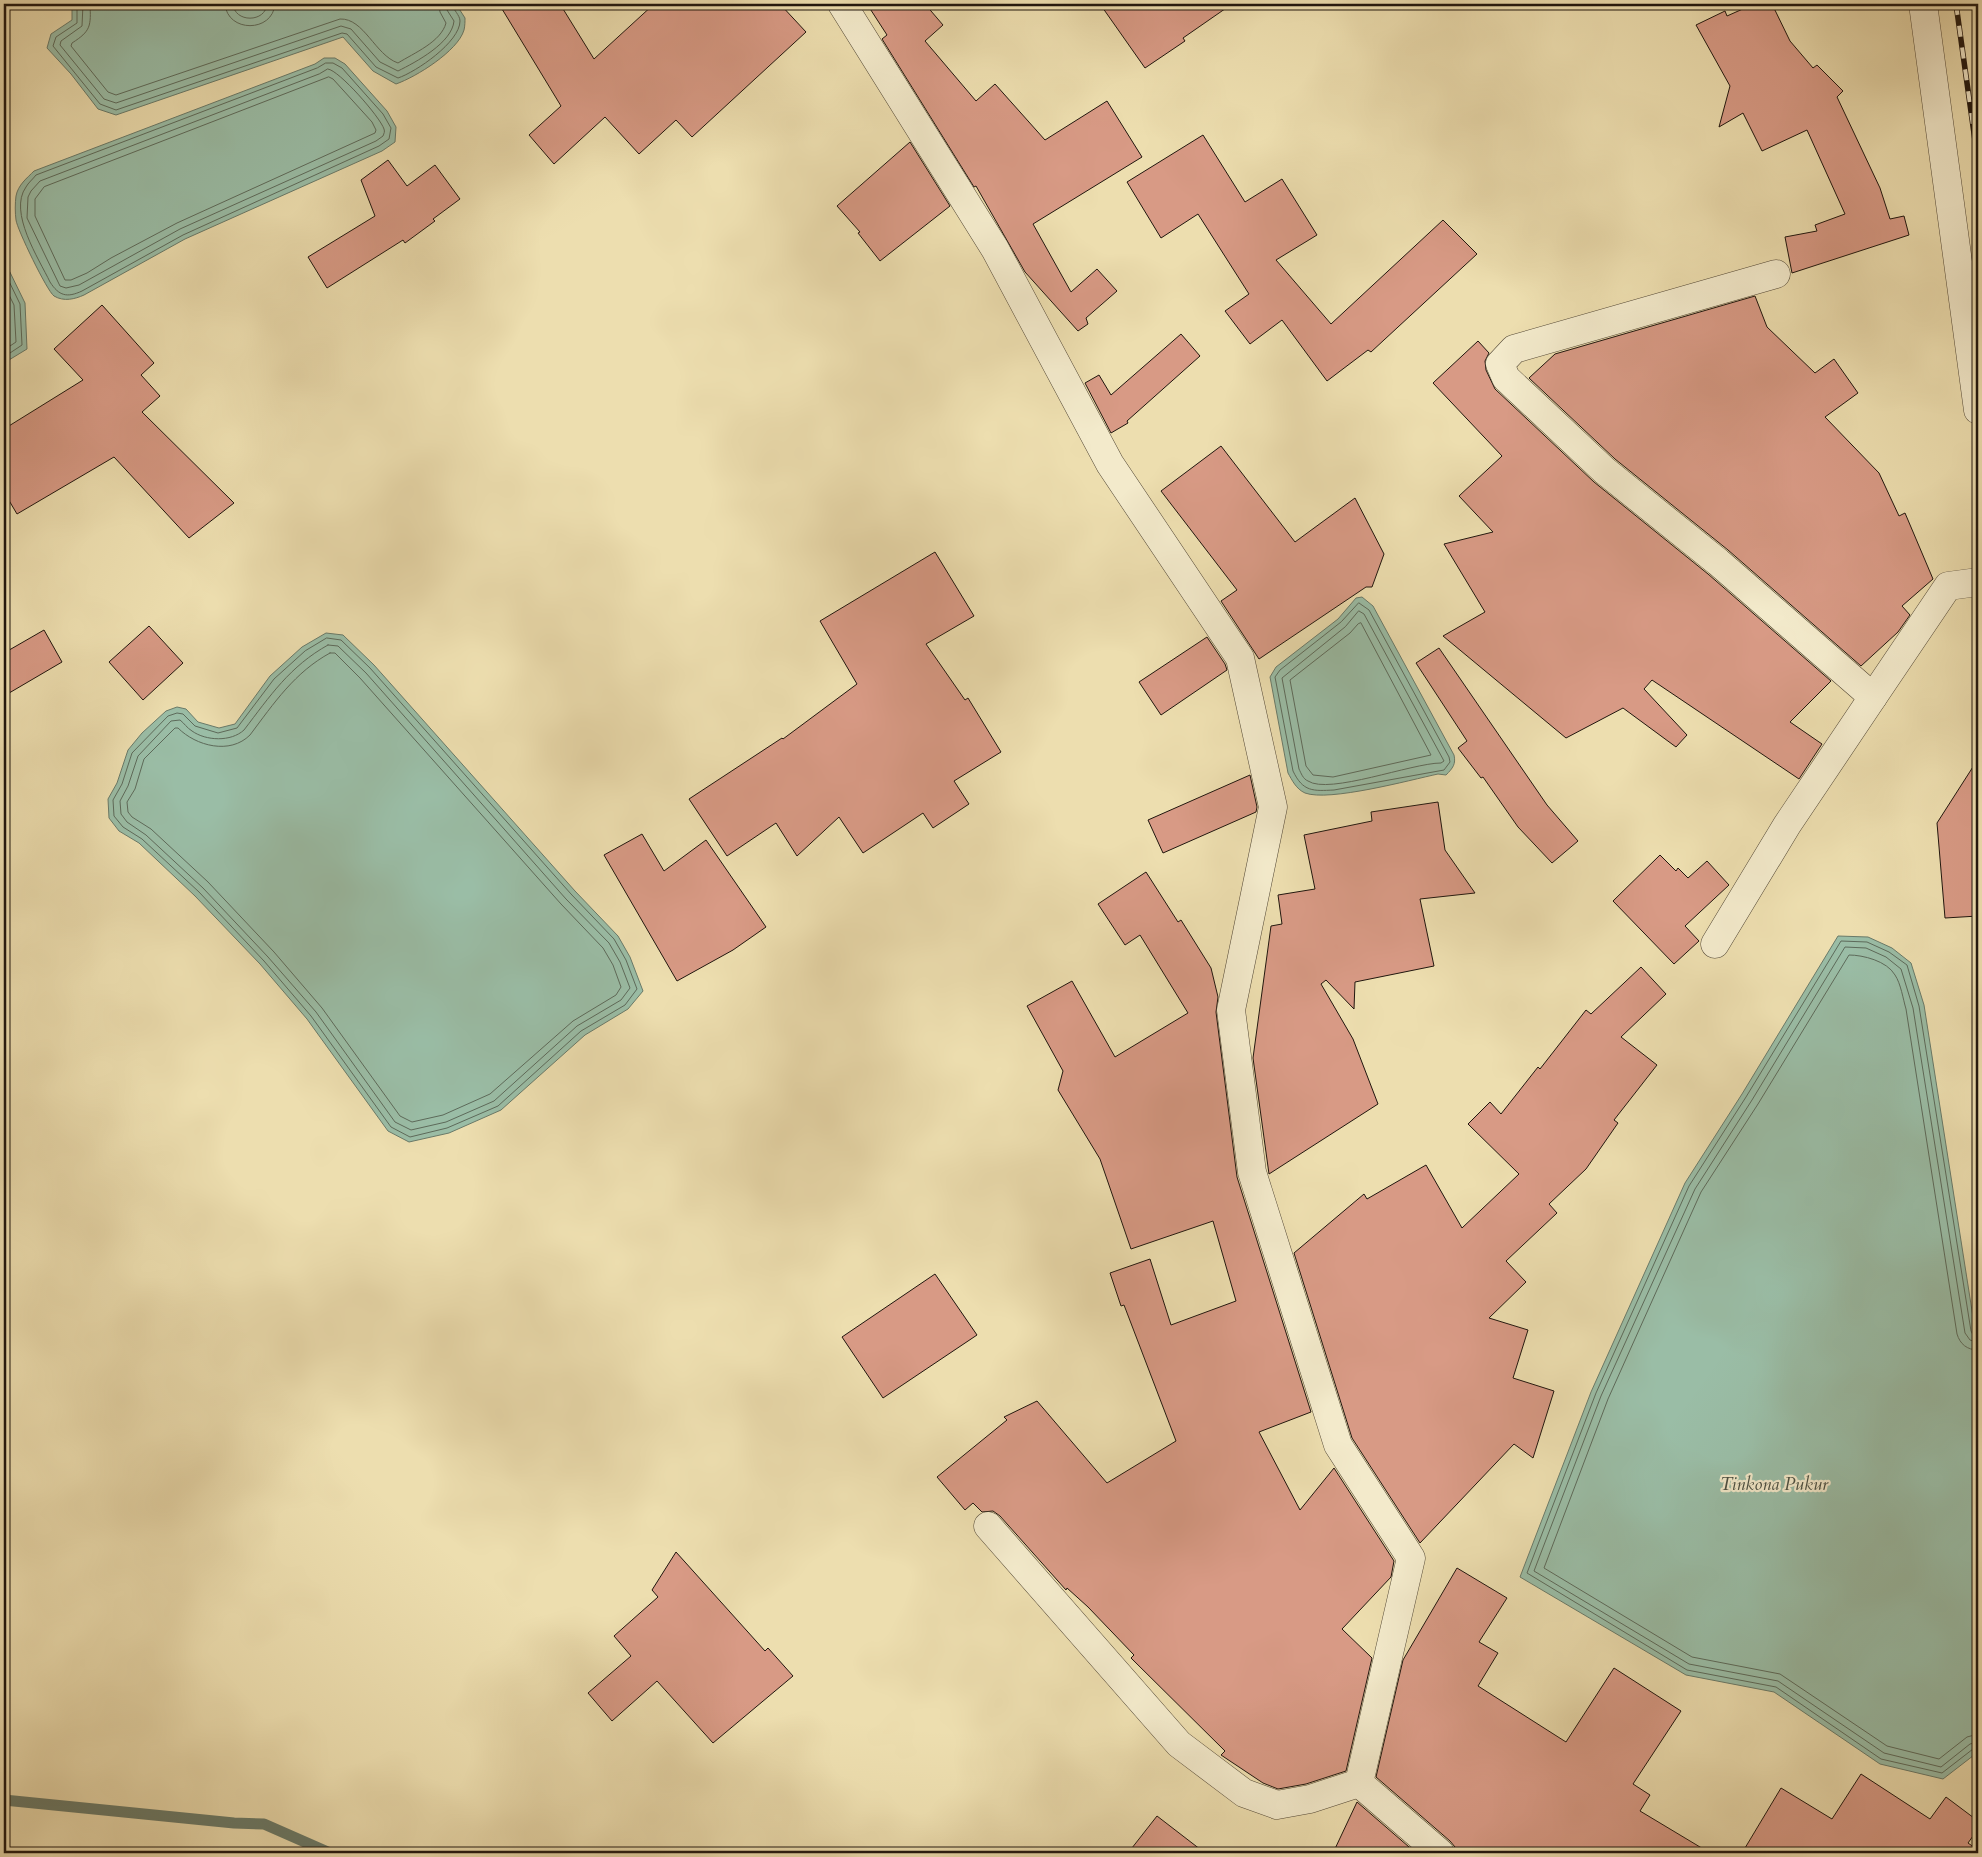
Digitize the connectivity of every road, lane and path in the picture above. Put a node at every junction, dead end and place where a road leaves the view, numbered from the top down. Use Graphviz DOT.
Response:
graph roads {
  1 [pos="842,4"];
  2 [pos="1923,4"];
  3 [pos="1776,274"];
  4 [pos="1978,410"];
  5 [pos="1978,582"];
  6 [pos="1873,697"];
  7 [pos="1715,944"];
  8 [pos="988,1526"];
  9 [pos="1359,1783"];
  10 [pos="1440,1853"];
  1 -- 9 [label="street"];
  2 -- 4 [label="street"];
  3 -- 6 [label="street"];
  5 -- 6 [label="street"];
  6 -- 7 [label="street"];
  8 -- 9 [label="street"];
  9 -- 10 [label="street"];
}
